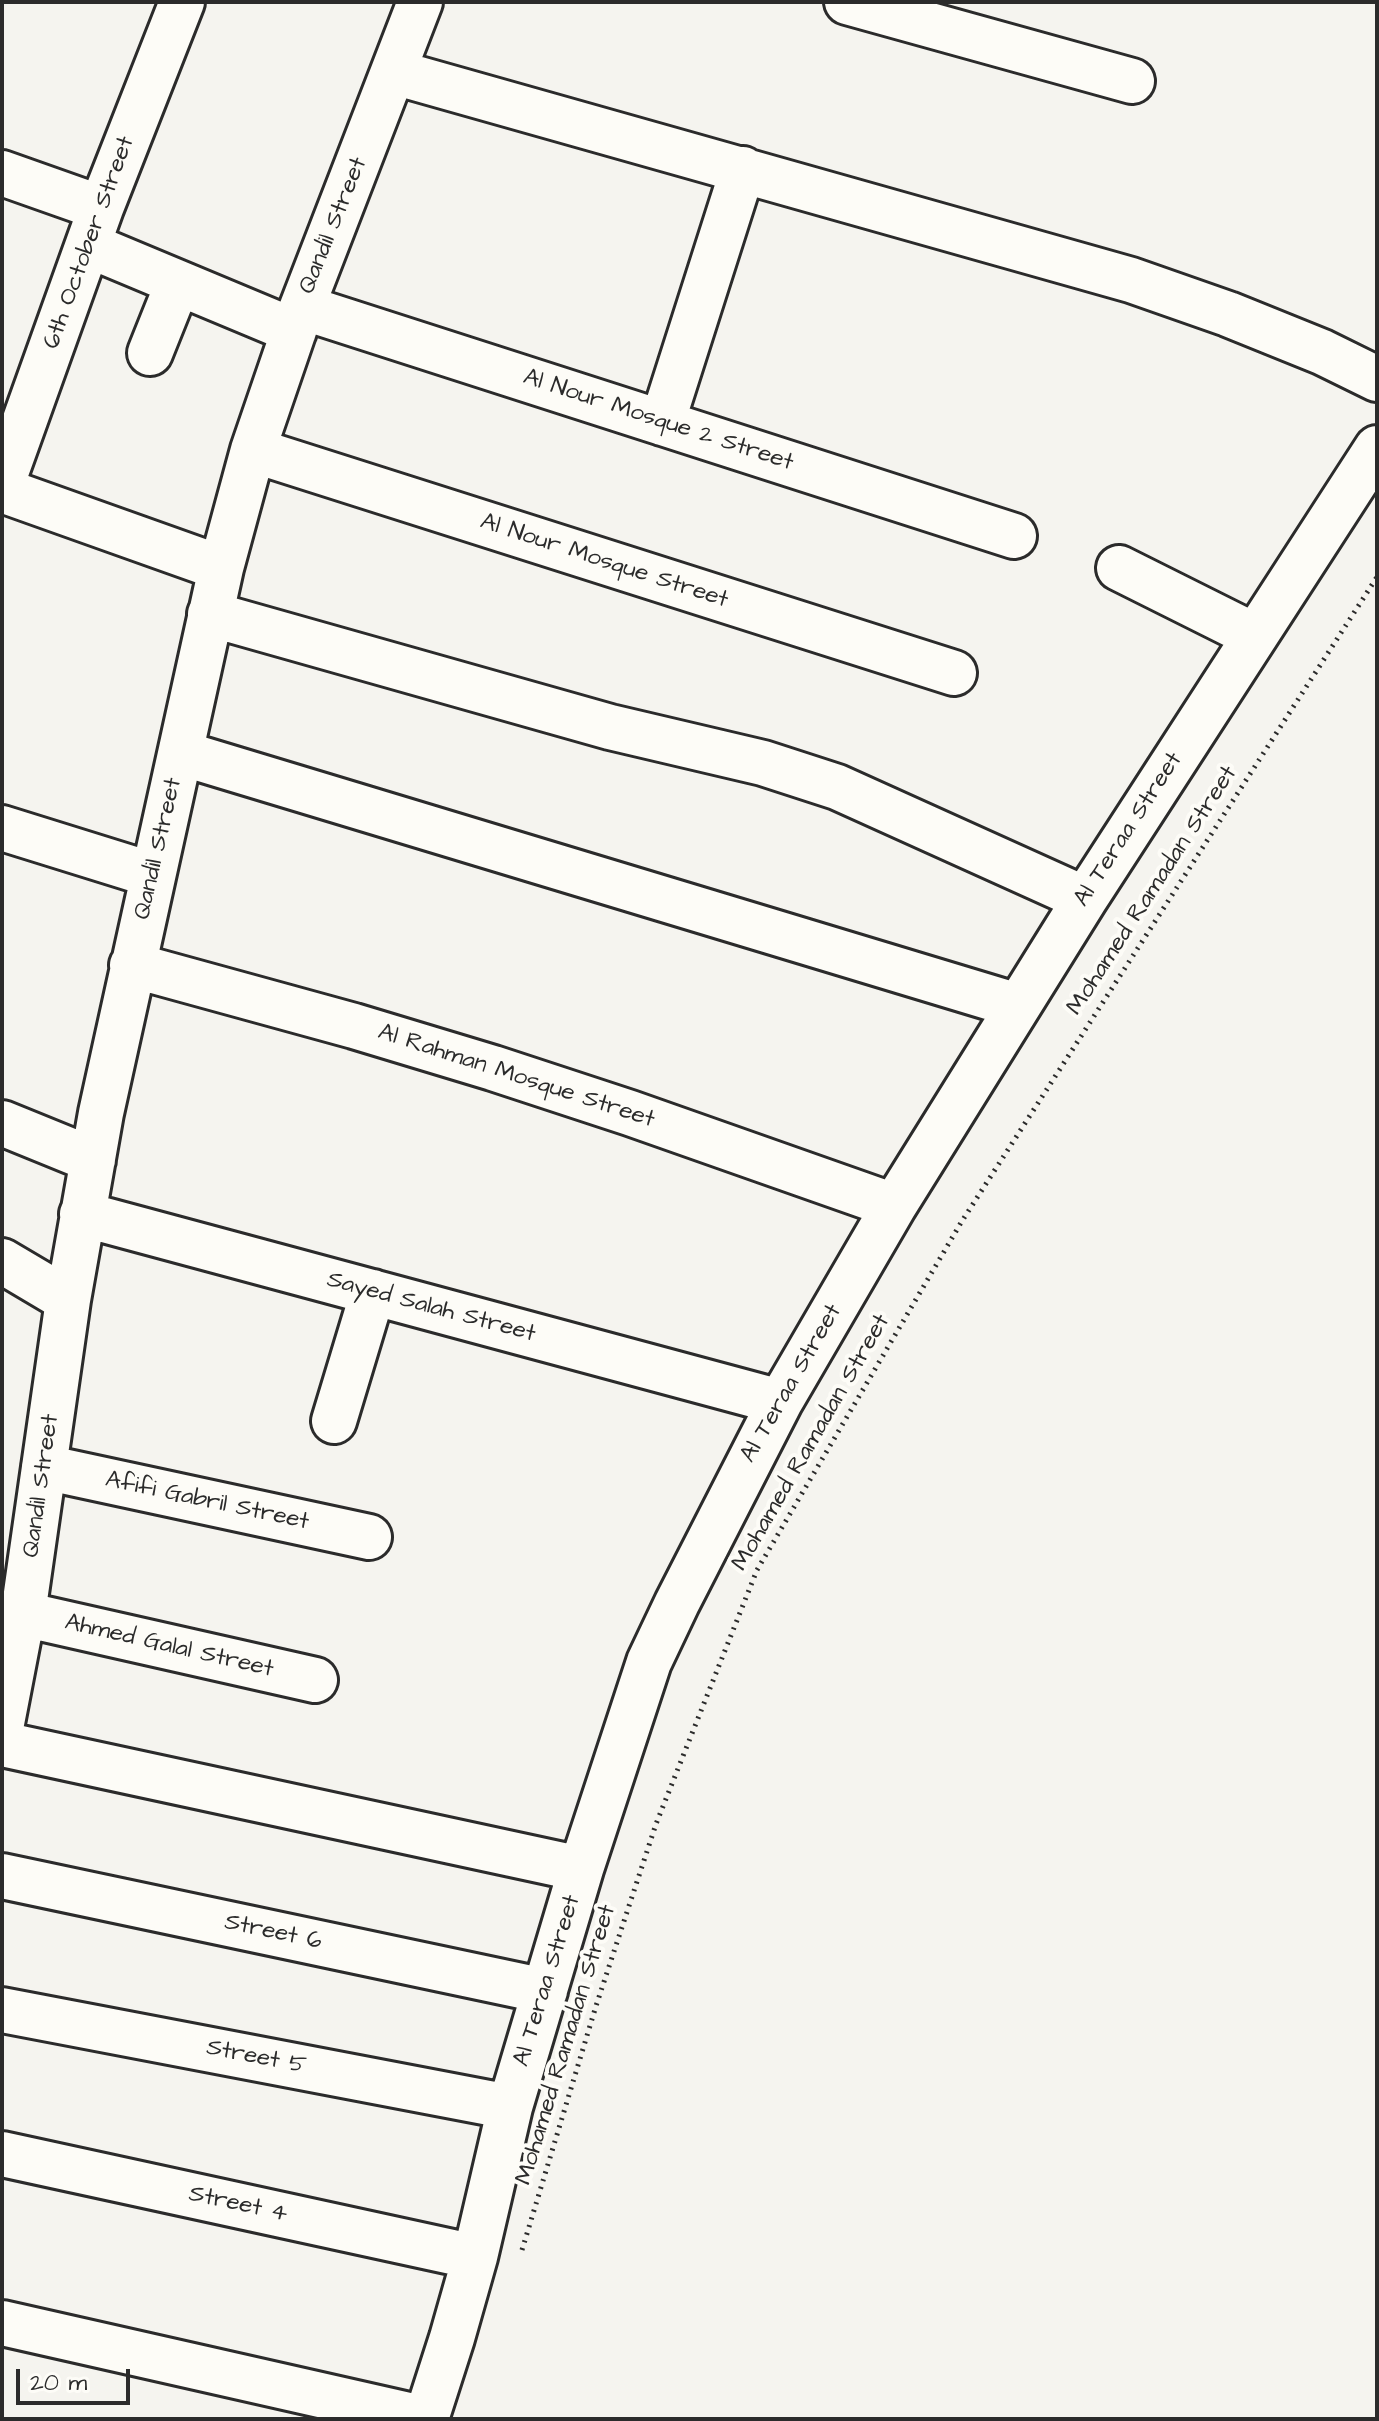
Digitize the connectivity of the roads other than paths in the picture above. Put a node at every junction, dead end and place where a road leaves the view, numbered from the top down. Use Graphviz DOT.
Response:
graph roads {
  1 [pos="182,2"];
  2 [pos="420,2"];
  3 [pos="847,2"];
  4 [pos="394,72"];
  5 [pos="1132,81"];
  6 [pos="743,169"];
  7 [pos="2,173"];
  8 [pos="94,227"];
  9 [pos="178,283"];
  10 [pos="298,319"];
  11 [pos="150,353"];
  12 [pos="1377,379"];
  13 [pos="662,423"];
  14 [pos="1377,448"];
  15 [pos="253,450"];
  16 [pos="2,487"];
  17 [pos="1014,536"];
  18 [pos="221,568"];
  19 [pos="1119,568"];
  20 [pos="210,614"];
  21 [pos="1255,636"];
  22 [pos="954,673"];
  23 [pos="181,753"];
  24 [pos="2,828"];
  25 [pos="153,875"];
  26 [pos="1085,899"];
  27 [pos="132,965"];
  28 [pos="1018,1006"];
  29 [pos="2,1123"];
  30 [pos="93,1160"];
  31 [pos="894,1206"];
  32 [pos="82,1214"];
  33 [pos="2,1261"];
  34 [pos="373,1292"];
  35 [pos="68,1300"];
  36 [pos="780,1402"];
  37 [pos="334,1421"];
  38 [pos="44,1467"];
  39 [pos="369,1537"];
  40 [pos="15,1622"];
  41 [pos="315,1680"];
  42 [pos="2,1723"];
  43 [pos="2,1744"];
  44 [pos="581,1869"];
  45 [pos="2,1876"];
  46 [pos="545,1991"];
  47 [pos="2,2010"];
  48 [pos="510,2107"];
  49 [pos="2,2154"];
  50 [pos="475,2257"];
  51 [pos="2,2323"];
  52 [pos="426,2419"];
  1 -- 8 [label="street, 6th October Street"];
  2 -- 4 [label="street, Qandil Street"];
  3 -- 5 [label="street"];
  4 -- 6 [label="street"];
  4 -- 10 [label="street, Qandil Street"];
  6 -- 12 [label="street"];
  6 -- 13 [label="street"];
  7 -- 8 [label="street, Al Nour Mosque 2 Street"];
  8 -- 9 [label="street, Al Nour Mosque 2 Street"];
  8 -- 16 [label="street, 6th October Street"];
  9 -- 10 [label="street, Al Nour Mosque 2 Street"];
  9 -- 11 [label="street"];
  10 -- 13 [label="street, Al Nour Mosque 2 Street"];
  10 -- 15 [label="street, Qandil Street"];
  13 -- 17 [label="street, Al Nour Mosque 2 Street"];
  14 -- 21 [label="street, Al Teraa Street"];
  15 -- 18 [label="street, Qandil Street"];
  15 -- 22 [label="street, Al Nour Mosque Street"];
  16 -- 18 [label="street"];
  18 -- 20 [label="street, Qandil Street"];
  19 -- 21 [label="street"];
  20 -- 23 [label="street, Qandil Street"];
  20 -- 26 [label="street"];
  21 -- 26 [label="street, Al Teraa Street"];
  23 -- 25 [label="street, Qandil Street"];
  23 -- 28 [label="street"];
  24 -- 25 [label="street"];
  25 -- 27 [label="street, Qandil Street"];
  26 -- 28 [label="street, Al Teraa Street"];
  27 -- 30 [label="street, Qandil Street"];
  27 -- 31 [label="street, Al Rahman Mosque Street"];
  28 -- 31 [label="street, Al Teraa Street"];
  29 -- 30 [label="street"];
  30 -- 32 [label="street, Qandil Street"];
  31 -- 36 [label="street, Al Teraa Street"];
  32 -- 34 [label="street, Sayed Salah Street"];
  32 -- 35 [label="street, Qandil Street"];
  33 -- 35 [label="street"];
  34 -- 36 [label="street, Sayed Salah Street"];
  34 -- 37 [label="street"];
  35 -- 38 [label="street, Qandil Street"];
  36 -- 44 [label="street, Al Teraa Street"];
  38 -- 39 [label="street, Afifi Gabril Street"];
  38 -- 40 [label="street, Qandil Street"];
  40 -- 41 [label="street, Ahmed Galal Street"];
  40 -- 42 [label="street, Qandil Street"];
  43 -- 44 [label="street"];
  44 -- 46 [label="street, Al Teraa Street"];
  45 -- 46 [label="street, Street 6"];
  46 -- 48 [label="street, Al Teraa Street"];
  47 -- 48 [label="street, Street 5"];
  48 -- 50 [label="street, Al Teraa Street"];
  49 -- 50 [label="street, Street 4"];
  50 -- 52 [label="street, Al Teraa Street"];
  51 -- 52 [label="street"];
}
